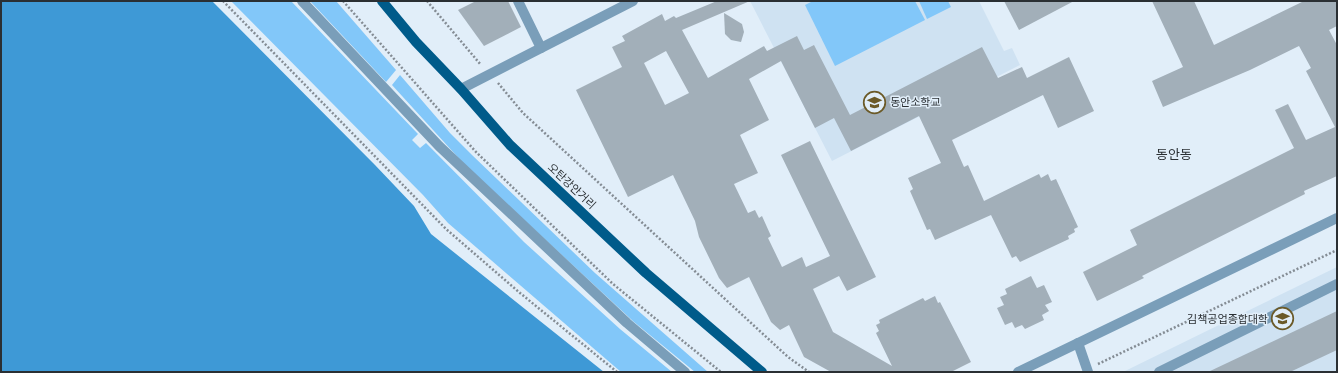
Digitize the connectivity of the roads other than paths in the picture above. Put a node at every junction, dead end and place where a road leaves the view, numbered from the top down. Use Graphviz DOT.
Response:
graph roads {
  1 [pos="302,1"];
  2 [pos="382,1"];
  3 [pos="518,1"];
  4 [pos="633,1"];
  5 [pos="541,48"];
  6 [pos="461,89"];
  7 [pos="1337,218"];
  8 [pos="1337,284"];
  9 [pos="1078,343"];
  10 [pos="1088,371"];
  11 [pos="685,372"];
  12 [pos="762,372"];
  13 [pos="1018,372"];
  14 [pos="1159,372"];
  1 -- 11 [label="street"];
  2 -- 6 [label="main road, 오탄강안거리"];
  3 -- 5 [label="street"];
  4 -- 5 [label="street"];
  5 -- 6 [label="street"];
  6 -- 12 [label="main road, 오탄강안거리"];
  7 -- 9 [label="street"];
  8 -- 14 [label="street"];
  9 -- 10 [label="street"];
  9 -- 13 [label="street"];
}
